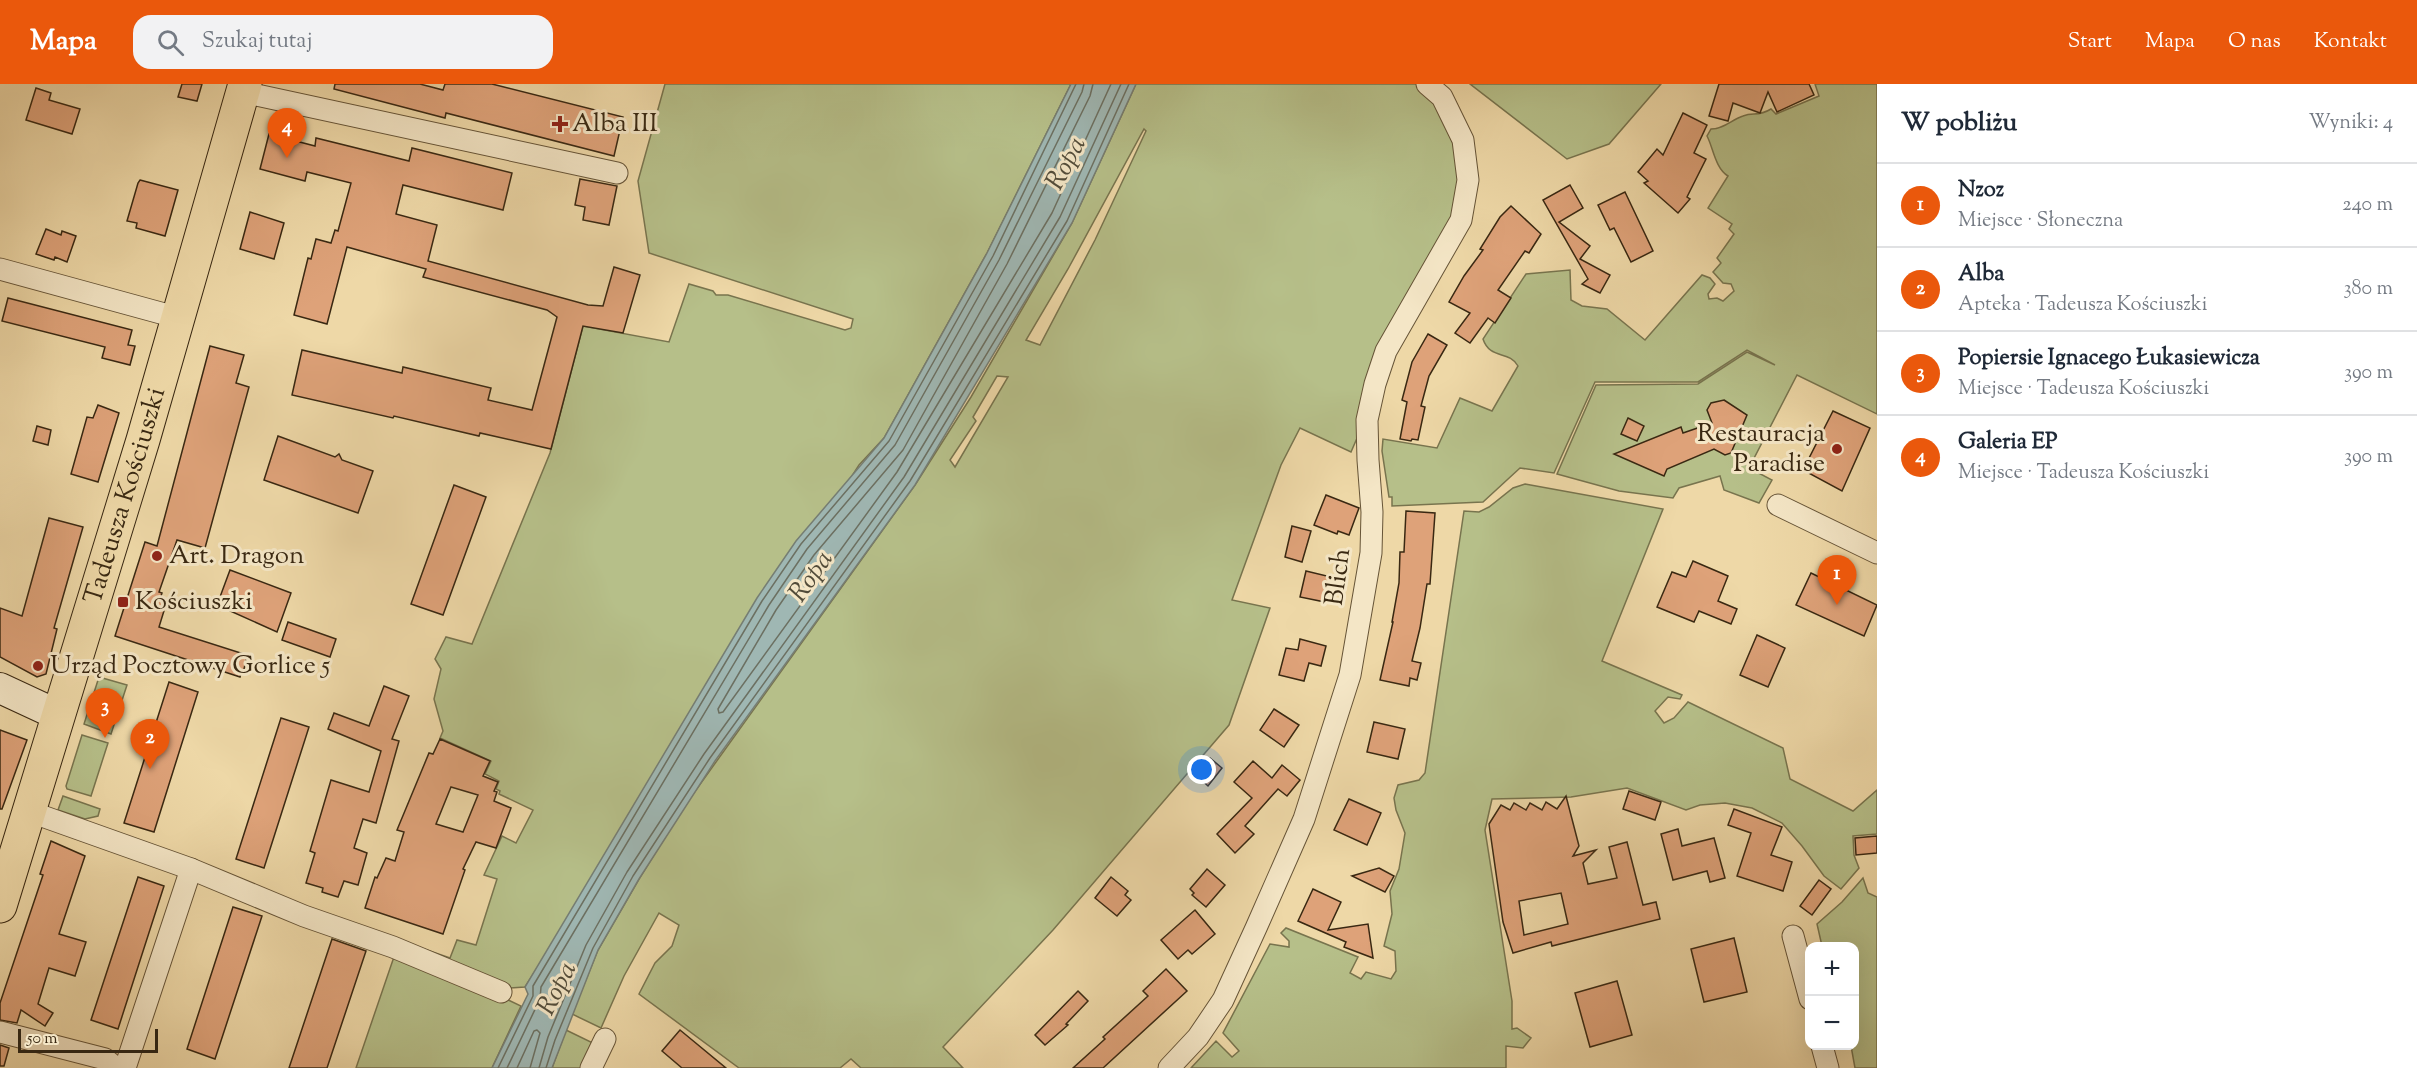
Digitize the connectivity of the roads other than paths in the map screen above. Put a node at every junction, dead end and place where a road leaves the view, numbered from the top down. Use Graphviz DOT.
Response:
graph roads {
  1 [pos="1427,84"];
  2 [pos="244,88"];
  3 [pos="617,173"];
  4 [pos="0,269"];
  5 [pos="179,318"];
  6 [pos="1778,505"];
  7 [pos="1877,554"];
  8 [pos="0,688"];
  9 [pos="58,716"];
  10 [pos="28,811"];
  11 [pos="191,869"];
  12 [pos="0,906"];
  13 [pos="1793,936"];
  14 [pos="501,992"];
  15 [pos="1808,996"];
  16 [pos="0,1032"];
  17 [pos="605,1039"];
  18 [pos="1823,1050"];
  19 [pos="116,1068"];
  20 [pos="124,1068"];
  21 [pos="591,1068"];
  22 [pos="1169,1068"];
  23 [pos="1828,1068"];
  1 -- 22 [label="street, Blich"];
  2 -- 3 [label="street"];
  2 -- 5 [label="main road, Tadeusza Kościuszki"];
  4 -- 5 [label="street"];
  5 -- 9 [label="main road, Tadeusza Kościuszki"];
  6 -- 7 [label="street"];
  8 -- 9 [label="main road"];
  9 -- 10 [label="main road, Tadeusza Kościuszki"];
  10 -- 11 [label="street"];
  10 -- 12 [label="main road, Tadeusza Kościuszki"];
  11 -- 14 [label="street"];
  11 -- 20 [label="street"];
  13 -- 15 [label="street"];
  16 -- 19 [label="street"];
  17 -- 21 [label="street"];
  18 -- 23 [label="street"];
}
